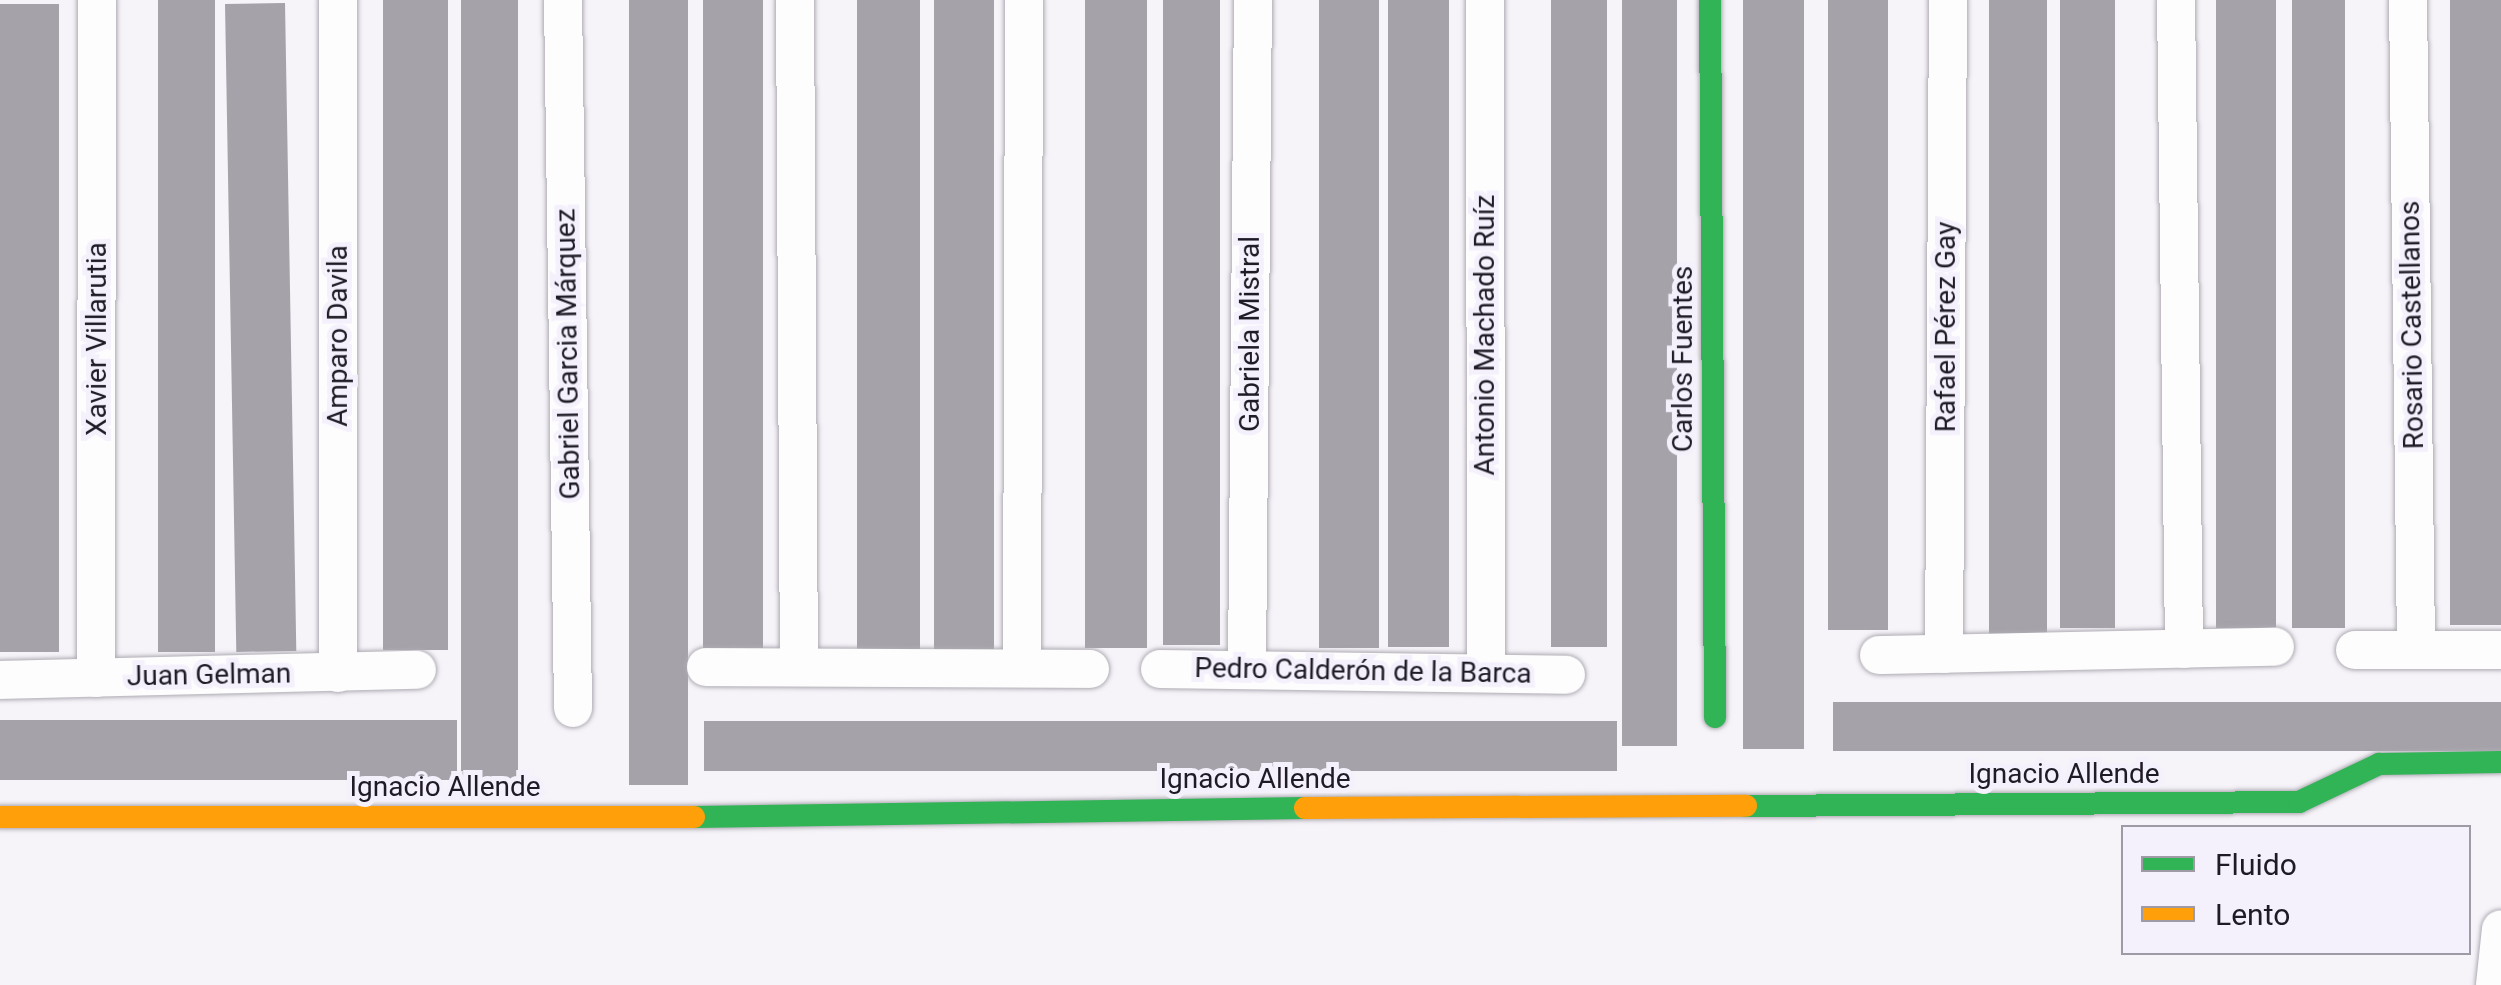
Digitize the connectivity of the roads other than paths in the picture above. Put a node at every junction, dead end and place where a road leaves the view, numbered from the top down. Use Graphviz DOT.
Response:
graph roads {
  1 [pos="97,0"];
  2 [pos="338,0"];
  3 [pos="563,0"];
  4 [pos="796,0"];
  5 [pos="1024,0"];
  6 [pos="1252,0"];
  7 [pos="1485,0"];
  8 [pos="1710,0"];
  9 [pos="1948,0"];
  10 [pos="2176,0"];
  11 [pos="2408,0"];
  12 [pos="2184,648"];
  13 [pos="2275,648"];
  14 [pos="2355,650"];
  15 [pos="2416,650"];
  16 [pos="2501,650"];
  17 [pos="1944,654"];
  18 [pos="1880,655"];
  19 [pos="799,666"];
  20 [pos="706,667"];
  21 [pos="1022,668"];
  22 [pos="1247,668"];
  23 [pos="1090,669"];
  24 [pos="418,670"];
  25 [pos="1160,670"];
  26 [pos="1486,670"];
  27 [pos="338,673"];
  28 [pos="1566,675"];
  29 [pos="96,678"];
  30 [pos="0,680"];
  31 [pos="572,708"];
  32 [pos="1715,717"];
  33 [pos="2501,762"];
  34 [pos="0,817"];
  35 [pos="2501,928"];
  36 [pos="2495,985"];
  1 -- 29 [label="street, Xavier Villarutia"];
  2 -- 27 [label="street, Amparo Davila"];
  3 -- 31 [label="street, Gabriel Garcia Márquez"];
  4 -- 19 [label="street"];
  5 -- 21 [label="street"];
  6 -- 22 [label="street, Gabriela Mistral"];
  7 -- 26 [label="street, Antonio Machado Ruíz"];
  8 -- 32 [label="street, Carlos Fuentes"];
  9 -- 17 [label="street, Rafael Pérez Gay"];
  10 -- 12 [label="street"];
  11 -- 15 [label="street, Rosario Castellanos"];
  12 -- 13 [label="street"];
  12 -- 17 [label="street"];
  14 -- 15 [label="street"];
  15 -- 16 [label="street"];
  17 -- 18 [label="street"];
  19 -- 20 [label="street"];
  19 -- 21 [label="street"];
  21 -- 23 [label="street"];
  22 -- 25 [label="street, Pedro Calderón de la Barca"];
  22 -- 26 [label="street, Pedro Calderón de la Barca"];
  24 -- 27 [label="street, Juan Gelman"];
  26 -- 28 [label="street, Pedro Calderón de la Barca"];
  27 -- 29 [label="street, Juan Gelman"];
  29 -- 30 [label="street, Juan Gelman"];
  33 -- 34 [label="street, Ignacio Allende"];
  35 -- 36 [label="street"];
}
